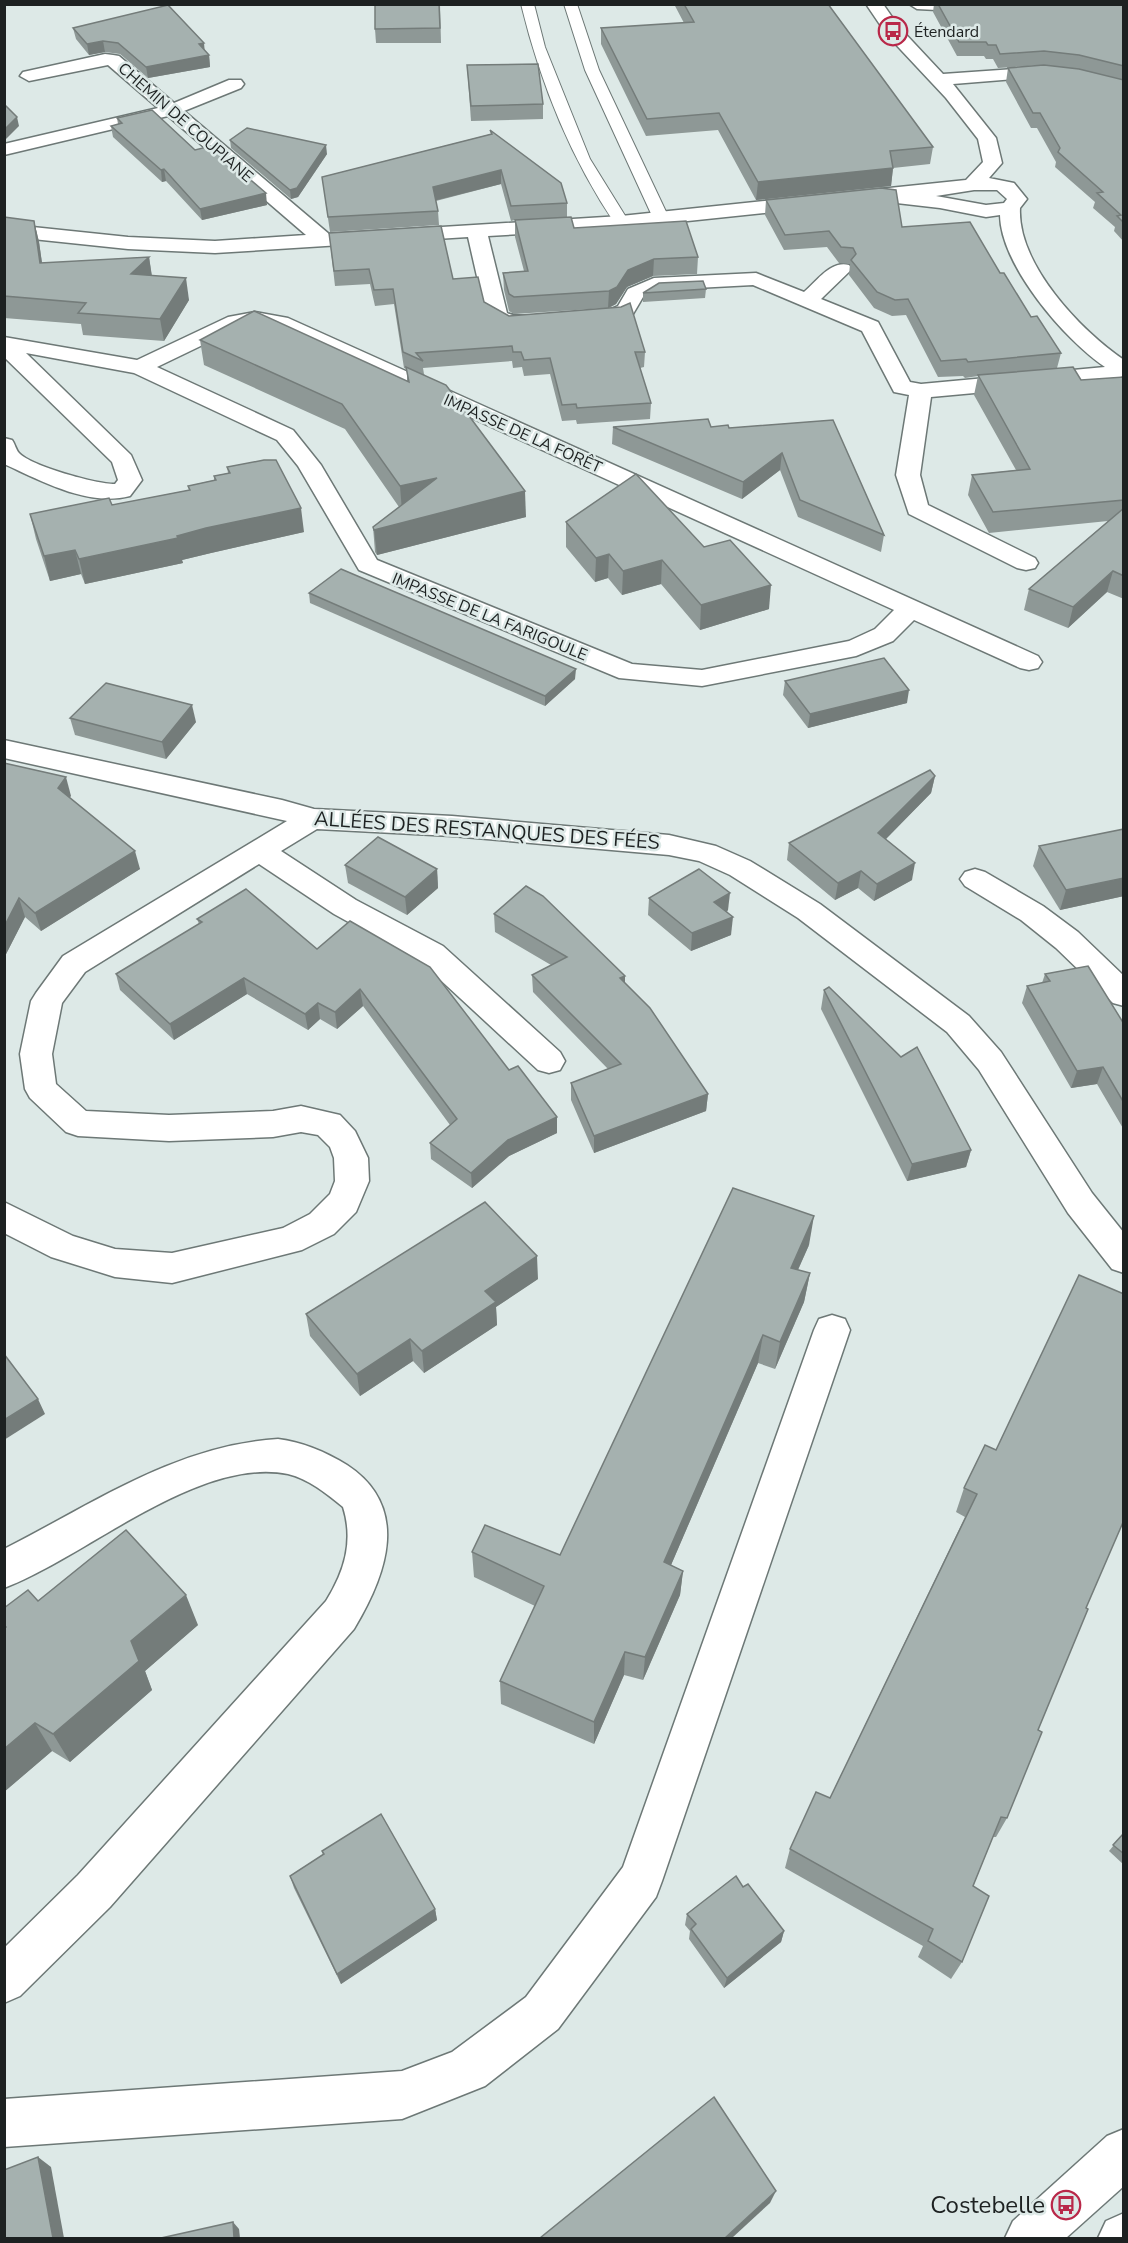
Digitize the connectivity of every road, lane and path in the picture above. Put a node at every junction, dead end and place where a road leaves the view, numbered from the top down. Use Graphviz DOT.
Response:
graph roads {
  1 [pos="527,4"];
  2 [pos="570,4"];
  3 [pos="874,4"];
  4 [pos="917,4"];
  5 [pos="1044,4"];
  6 [pos="29,76"];
  7 [pos="938,80"];
  8 [pos="235,84"];
  9 [pos="1124,88"];
  10 [pos="952,94"];
  11 [pos="172,110"];
  12 [pos="4,150"];
  13 [pos="1010,151"];
  14 [pos="1015,169"];
  15 [pos="966,185"];
  16 [pos="879,195"];
  17 [pos="1012,200"];
  18 [pos="971,208"];
  19 [pos="661,218"];
  20 [pos="621,222"];
  21 [pos="4,230"];
  22 [pos="477,233"];
  23 [pos="1011,236"];
  24 [pos="325,241"];
  25 [pos="842,269"];
  26 [pos="807,300"];
  27 [pos="4,344"];
  28 [pos="140,368"];
  29 [pos="1123,369"];
  30 [pos="921,391"];
  31 [pos="4,445"];
  32 [pos="1026,563"];
  33 [pos="910,609"];
  34 [pos="1029,662"];
  35 [pos="4,749"];
  36 [pos="312,819"];
  37 [pos="260,851"];
  38 [pos="975,879"];
  39 [pos="1124,995"];
  40 [pos="549,1061"];
  41 [pos="4,1216"];
  42 [pos="1124,1258"];
  43 [pos="832,1330"];
  44 [pos="4,1570"];
  45 [pos="4,1980"];
  46 [pos="4,2123"];
  47 [pos="1124,2153"];
  48 [pos="1030,2238"];
  1 -- 20 [label="lane"];
  2 -- 19 [label="lane"];
  3 -- 7 [label="street"];
  4 -- 5 [label="street"];
  6 -- 11 [label="street, CHEMIN DE COUPIANE"];
  7 -- 9 [label="street"];
  7 -- 10 [label="street"];
  8 -- 11 [label="street"];
  10 -- 13 [label="street"];
  10 -- 15 [label="street"];
  11 -- 12 [label="street"];
  11 -- 24 [label="street, CHEMIN DE COUPIANE"];
  14 -- 17 [label="street"];
  15 -- 16 [label="street"];
  15 -- 17 [label="street"];
  15 -- 18 [label="street"];
  16 -- 18 [label="street"];
  16 -- 19 [label="street"];
  17 -- 18 [label="street"];
  17 -- 23 [label="street"];
  18 -- 23 [label="street"];
  19 -- 20 [label="street"];
  20 -- 22 [label="street"];
  21 -- 24 [label="street"];
  22 -- 24 [label="street"];
  22 -- 26 [label="street"];
  23 -- 29 [label="street"];
  25 -- 26 [label="street"];
  26 -- 30 [label="street"];
  27 -- 28 [label="street"];
  27 -- 31 [label="street"];
  28 -- 33 [label="street, IMPASSE DE LA FORÊT"];
  28 -- 33 [label="street, IMPASSE DE LA FARIGOULE"];
  29 -- 30 [label="street"];
  30 -- 32 [label="street"];
  33 -- 34 [label="street, IMPASSE DE LA FORÊT"];
  35 -- 36 [label="street, ALLÉES DES RESTANQUES DES FÉES"];
  36 -- 37 [label="street"];
  36 -- 42 [label="street, ALLÉES DES RESTANQUES DES FÉES"];
  37 -- 40 [label="street"];
  37 -- 41 [label="street"];
  38 -- 39 [label="street"];
  43 -- 46 [label="street"];
  44 -- 45 [label="street"];
  47 -- 48 [label="street"];
}
